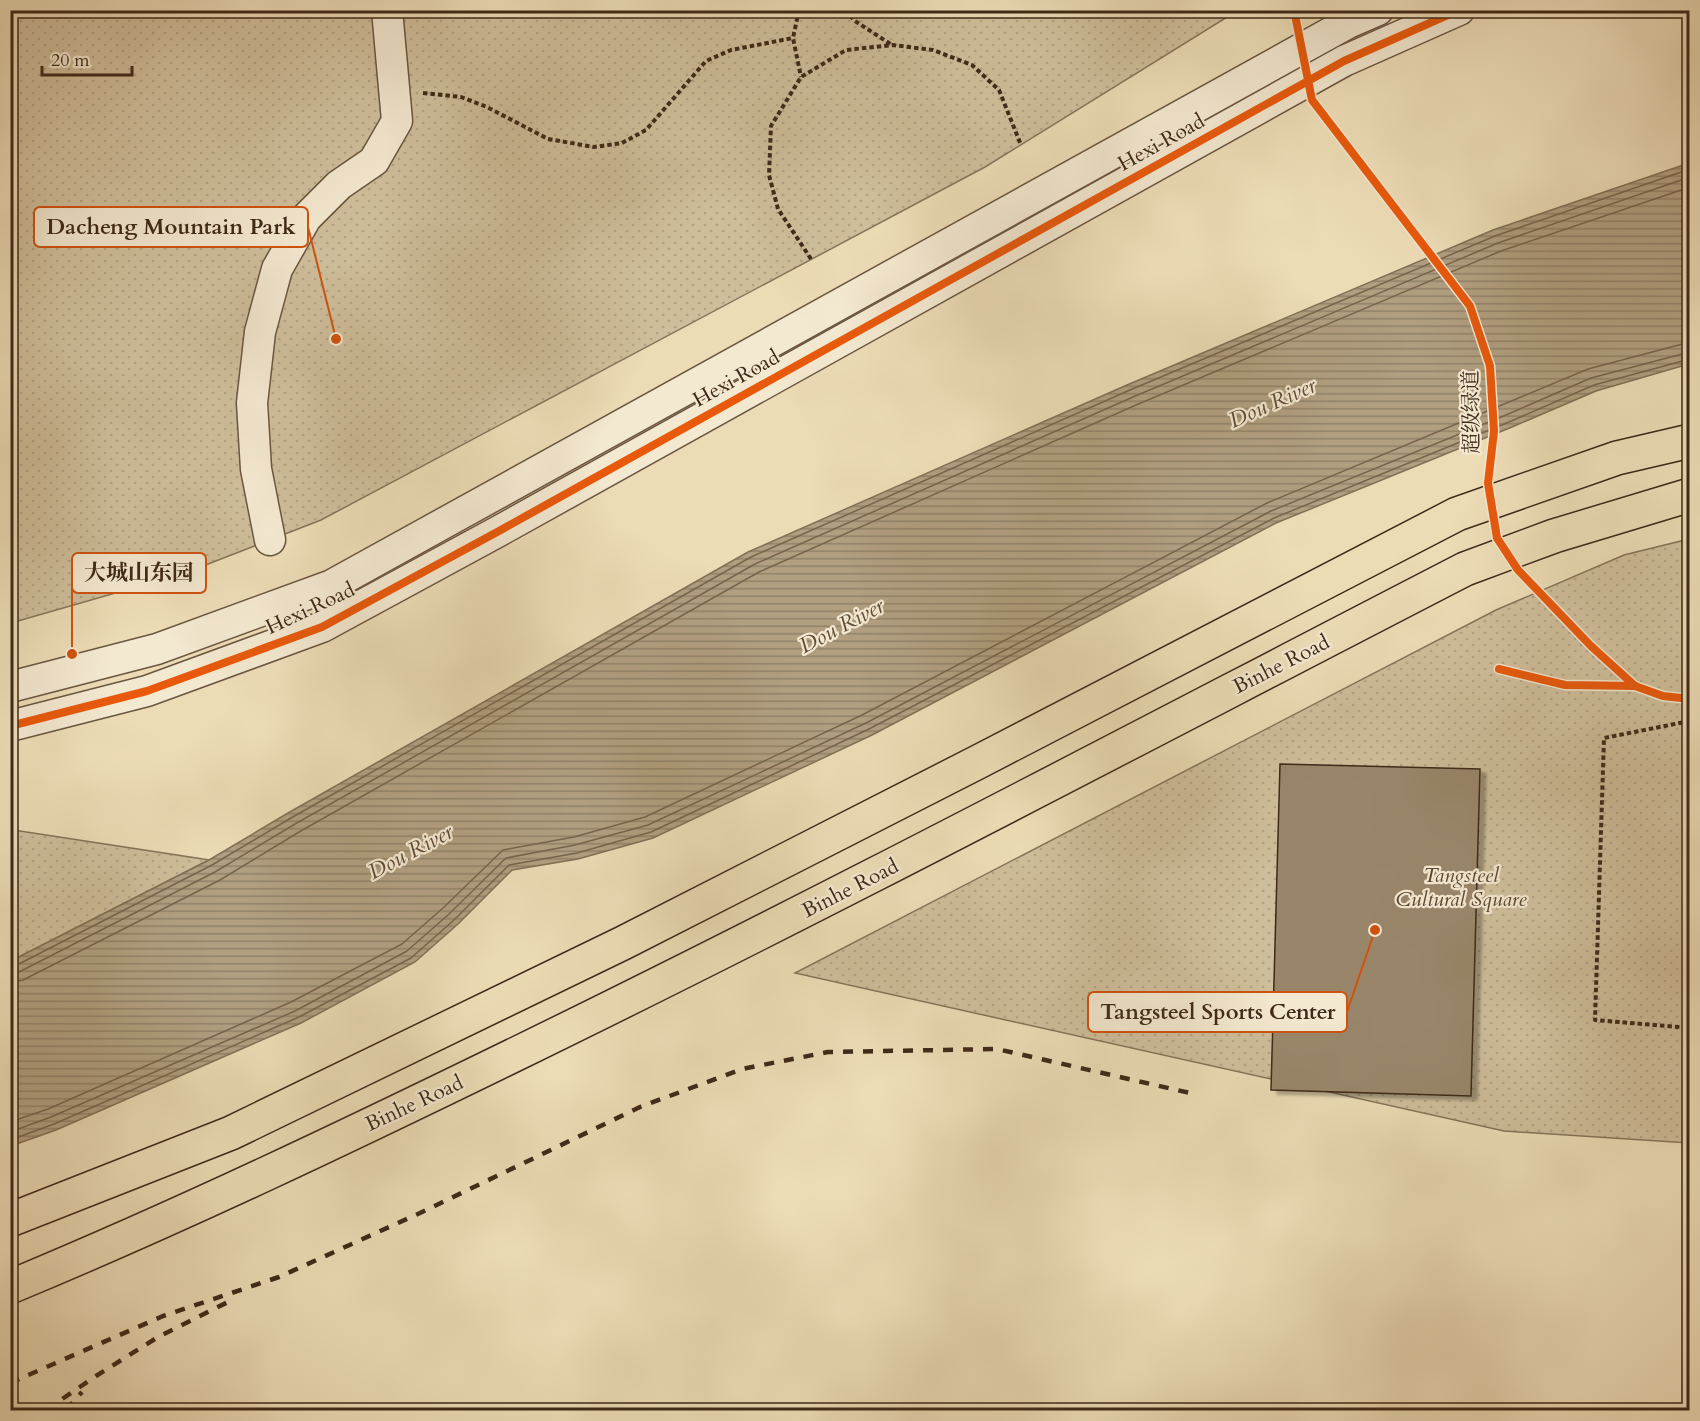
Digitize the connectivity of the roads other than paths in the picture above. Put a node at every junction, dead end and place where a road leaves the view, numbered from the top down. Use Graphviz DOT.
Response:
graph roads {
  1 [pos="387,10"];
  2 [pos="1378,10"];
  3 [pos="1459,10"];
  4 [pos="1689,441"];
  5 [pos="1689,495"];
  6 [pos="270,540"];
  7 [pos="10,687"];
  8 [pos="10,726"];
  9 [pos="10,1220"];
  10 [pos="10,1287"];
  1 -- 6 [label="street"];
  2 -- 7 [label="street, Hexi Road"];
  3 -- 8 [label="street, Hexi Road"];
  4 -- 9 [label="main road"];
  5 -- 10 [label="main road, Binhe Road"];
}
